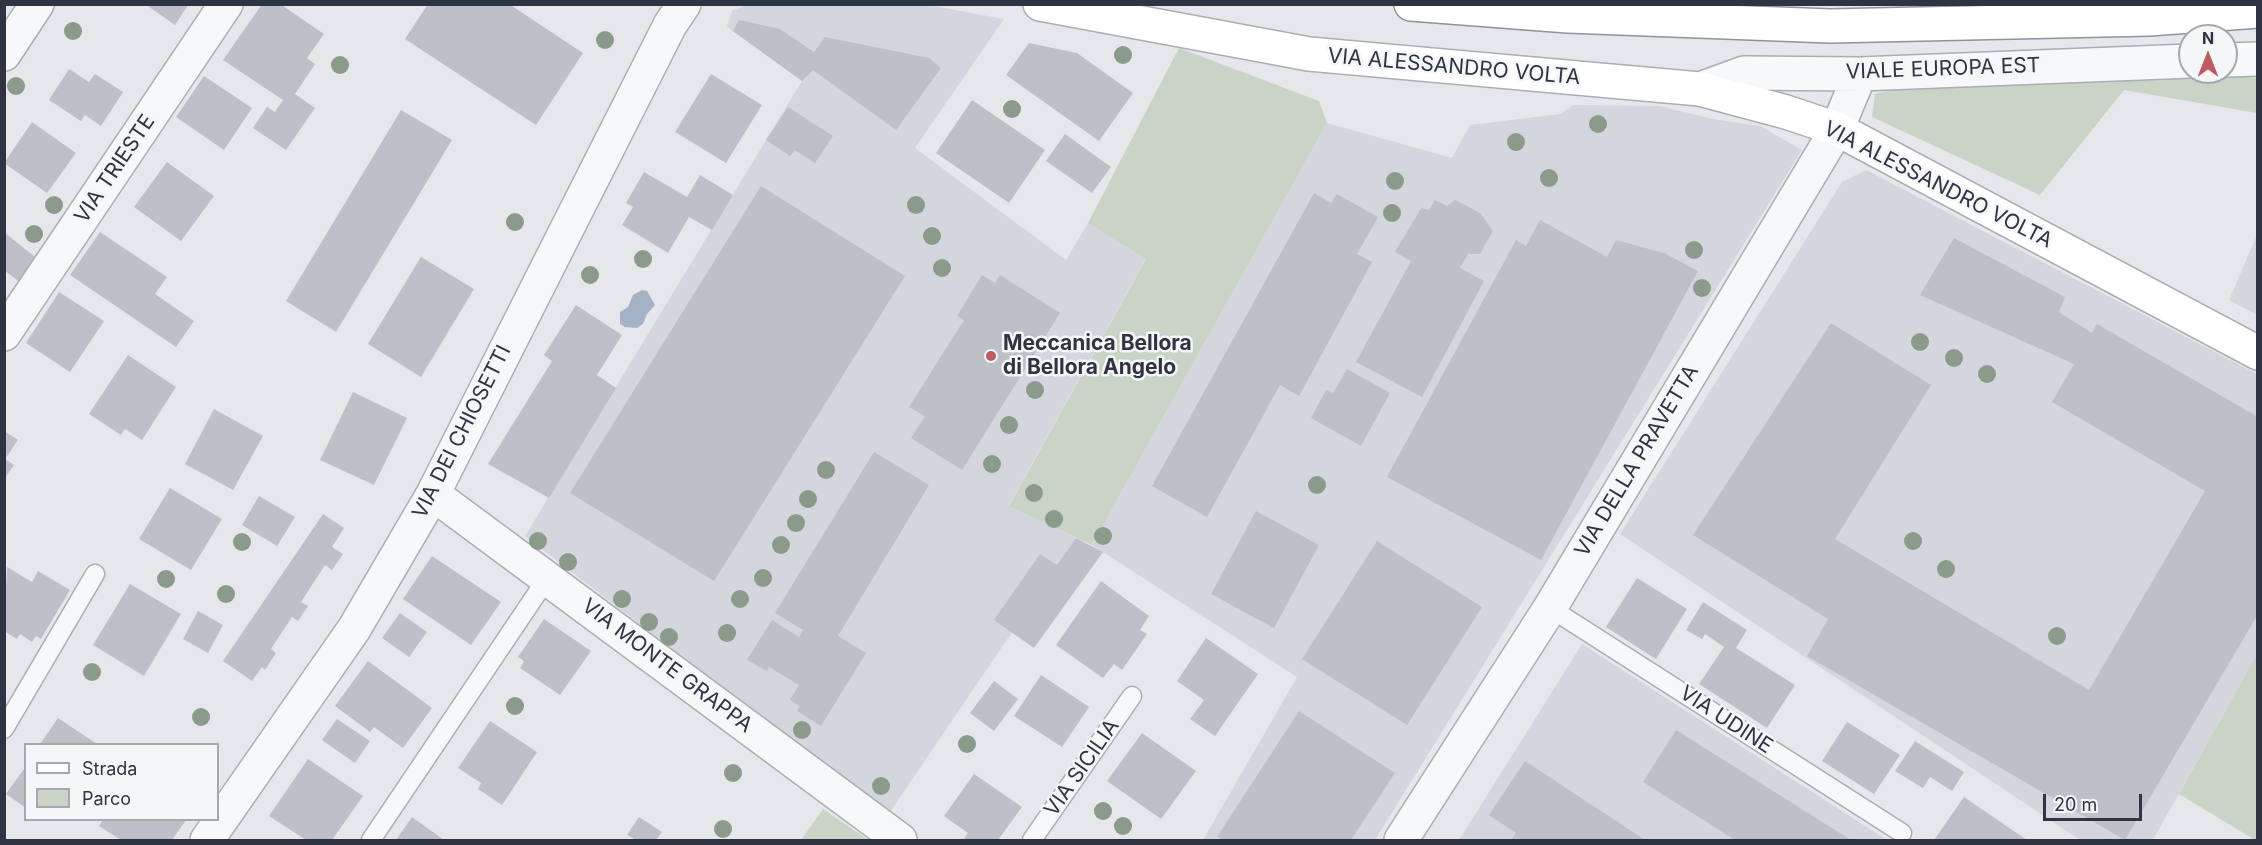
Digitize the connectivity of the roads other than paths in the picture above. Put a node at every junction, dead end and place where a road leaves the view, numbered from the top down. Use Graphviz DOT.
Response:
graph roads {
  1 [pos="37,4"];
  2 [pos="226,4"];
  3 [pos="684,4"];
  4 [pos="1040,4"];
  5 [pos="1411,4"];
  6 [pos="2258,11"];
  7 [pos="4,54"];
  8 [pos="2258,59"];
  9 [pos="2238,60"];
  10 [pos="2178,61"];
  11 [pos="1860,74"];
  12 [pos="1700,89"];
  13 [pos="1836,129"];
  14 [pos="4,334"];
  15 [pos="2258,353"];
  16 [pos="433,494"];
  17 [pos="95,574"];
  18 [pos="548,577"];
  19 [pos="1550,608"];
  20 [pos="1132,696"];
  21 [pos="4,729"];
  22 [pos="1902,833"];
  23 [pos="207,840"];
  24 [pos="370,840"];
  25 [pos="900,840"];
  26 [pos="1032,840"];
  27 [pos="1401,840"];
  1 -- 7 [label="street"];
  2 -- 14 [label="street, VIA TRIESTE"];
  3 -- 16 [label="street, VIA DEI CHIOSETTI"];
  4 -- 12 [label="main road, VIA ALESSANDRO VOLTA"];
  5 -- 6 [label="main road"];
  8 -- 9 [label="street"];
  10 -- 11 [label="street, VIALE EUROPA EST"];
  11 -- 12 [label="street, VIALE EUROPA EST"];
  11 -- 13 [label="street, VIA DELLA PRAVETTA"];
  12 -- 13 [label="main road, VIA ALESSANDRO VOLTA"];
  13 -- 15 [label="main road, VIA ALESSANDRO VOLTA"];
  13 -- 19 [label="street, VIA DELLA PRAVETTA"];
  16 -- 18 [label="street, VIA MONTE GRAPPA"];
  16 -- 23 [label="street, VIA DEI CHIOSETTI"];
  17 -- 21 [label="lane"];
  18 -- 24 [label="lane"];
  18 -- 25 [label="street, VIA MONTE GRAPPA"];
  19 -- 22 [label="lane, VIA UDINE"];
  19 -- 27 [label="street, VIA DELLA PRAVETTA"];
  20 -- 26 [label="lane, VIA SICILIA"];
}
